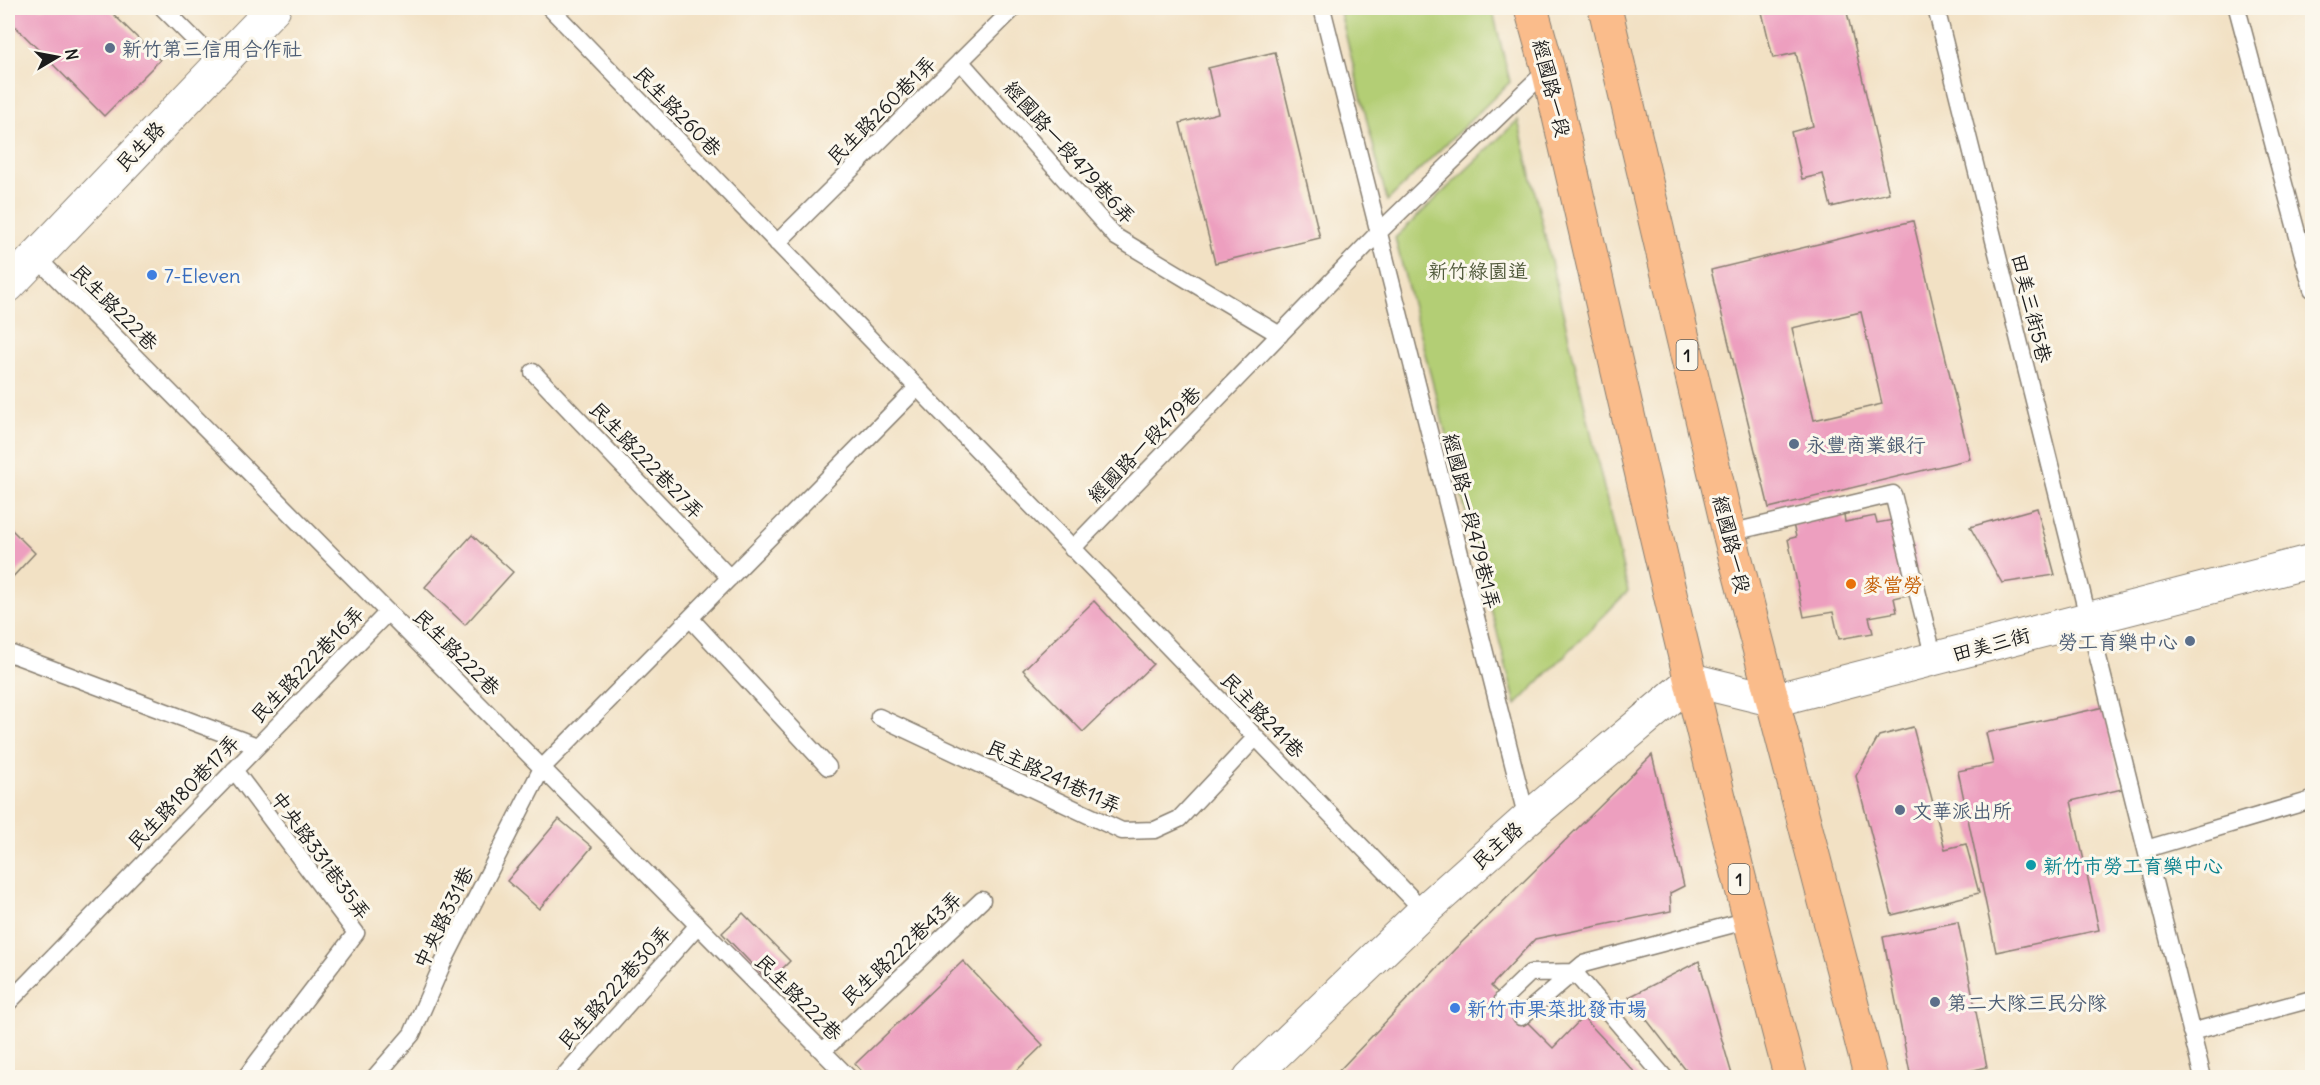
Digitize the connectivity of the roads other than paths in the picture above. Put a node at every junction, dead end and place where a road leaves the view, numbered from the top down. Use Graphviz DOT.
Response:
graph roads {
  1 [pos="163,8"];
  2 [pos="274,8"];
  3 [pos="550,8"];
  4 [pos="1014,8"];
  5 [pos="1322,8"];
  6 [pos="1531,8"];
  7 [pos="1605,8"];
  8 [pos="1935,8"];
  9 [pos="2237,8"];
  10 [pos="960,61"];
  11 [pos="218,63"];
  12 [pos="1548,69"];
  13 [pos="1377,234"];
  14 [pos="777,243"];
  15 [pos="35,256"];
  16 [pos="8,286"];
  17 [pos="2313,289"];
  18 [pos="1280,335"];
  19 [pos="533,372"];
  20 [pos="917,388"];
  21 [pos="1729,533"];
  22 [pos="1072,549"];
  23 [pos="2313,561"];
  24 [pos="730,578"];
  25 [pos="388,612"];
  26 [pos="690,618"];
  27 [pos="2088,619"];
  28 [pos="12,654"];
  29 [pos="1934,659"];
  30 [pos="1692,680"];
  31 [pos="1774,700"];
  32 [pos="879,717"];
  33 [pos="1256,737"];
  34 [pos="257,746"];
  35 [pos="828,767"];
  36 [pos="542,768"];
  37 [pos="234,770"];
  38 [pos="2313,800"];
  39 [pos="1527,819"];
  40 [pos="2146,849"];
  41 [pos="982,900"];
  42 [pos="1424,911"];
  43 [pos="1749,920"];
  44 [pos="698,925"];
  45 [pos="1574,972"];
  46 [pos="1503,999"];
  47 [pos="2313,999"];
  48 [pos="8,1003"];
  49 [pos="1521,1017"];
  50 [pos="2192,1032"];
  51 [pos="823,1051"];
  52 [pos="244,1077"];
  53 [pos="374,1077"];
  54 [pos="562,1077"];
  55 [pos="849,1077"];
  56 [pos="1250,1077"];
  57 [pos="1665,1077"];
  58 [pos="1791,1077"];
  59 [pos="1871,1077"];
  60 [pos="2203,1077"];
  1 -- 11 [label="lane"];
  2 -- 11 [label="street, 民生路"];
  3 -- 14 [label="lane, 民生路260巷"];
  4 -- 10 [label="lane, 民生路260巷1弄"];
  5 -- 13 [label="lane, 經國路一段479巷1弄"];
  6 -- 12 [label="main road, 經國路一段 / 1"];
  7 -- 21 [label="main road, 經國路一段 / 1"];
  8 -- 27 [label="lane, 田美三街5巷"];
  9 -- 17 [label="lane"];
  10 -- 14 [label="lane, 民生路260巷1弄"];
  10 -- 18 [label="lane, 經國路一段479巷6弄"];
  11 -- 15 [label="street, 民生路"];
  12 -- 13 [label="lane, 經國路一段479巷"];
  12 -- 30 [label="main road, 經國路一段 / 1"];
  13 -- 18 [label="lane, 經國路一段479巷"];
  13 -- 39 [label="lane, 經國路一段479巷1弄"];
  14 -- 20 [label="lane"];
  15 -- 16 [label="street, 民生路"];
  15 -- 25 [label="lane, 民生路222巷"];
  18 -- 22 [label="lane, 經國路一段479巷"];
  19 -- 24 [label="lane, 民生路222巷27弄"];
  20 -- 22 [label="lane"];
  20 -- 24 [label="lane"];
  21 -- 29 [label="lane"];
  21 -- 31 [label="main road, 經國路一段 / 1"];
  22 -- 33 [label="lane, 民主路241巷"];
  23 -- 27 [label="street, 田美三街"];
  24 -- 26 [label="lane"];
  25 -- 34 [label="lane, 民生路222巷16弄"];
  25 -- 36 [label="lane, 民生路222巷"];
  26 -- 35 [label="lane"];
  26 -- 36 [label="lane"];
  27 -- 29 [label="street, 田美三街"];
  27 -- 40 [label="lane, 田美三街5巷"];
  28 -- 34 [label="lane, 民生路180巷17弄"];
  29 -- 31 [label="street, 田美三街"];
  30 -- 31 [label="street"];
  30 -- 39 [label="street, 民主路"];
  30 -- 43 [label="main road, 經國路一段 / 1"];
  31 -- 59 [label="main road, 經國路一段 / 1"];
  32 -- 33 [label="lane, 民主路241巷11弄"];
  33 -- 42 [label="lane, 民主路241巷"];
  34 -- 37 [label="lane, 民生路180巷17弄"];
  36 -- 44 [label="lane, 民生路222巷"];
  36 -- 53 [label="lane, 中央路331巷"];
  37 -- 48 [label="lane, 民生路180巷17弄"];
  37 -- 52 [label="lane, 中央路331巷35弄"];
  38 -- 40 [label="lane"];
  39 -- 42 [label="street, 民主路"];
  40 -- 50 [label="lane, 田美三街5巷"];
  41 -- 51 [label="lane, 民生路222巷43弄"];
  42 -- 56 [label="street, 民主路"];
  43 -- 45 [label="lane"];
  43 -- 58 [label="main road, 經國路一段 / 1"];
  44 -- 51 [label="lane, 民生路222巷"];
  44 -- 54 [label="lane, 民生路222巷30弄"];
  45 -- 46 [label="lane"];
  45 -- 49 [label="lane"];
  45 -- 57 [label="lane"];
  47 -- 50 [label="lane"];
  50 -- 60 [label="lane, 田美三街5巷"];
  51 -- 55 [label="lane, 民生路222巷"];
}
